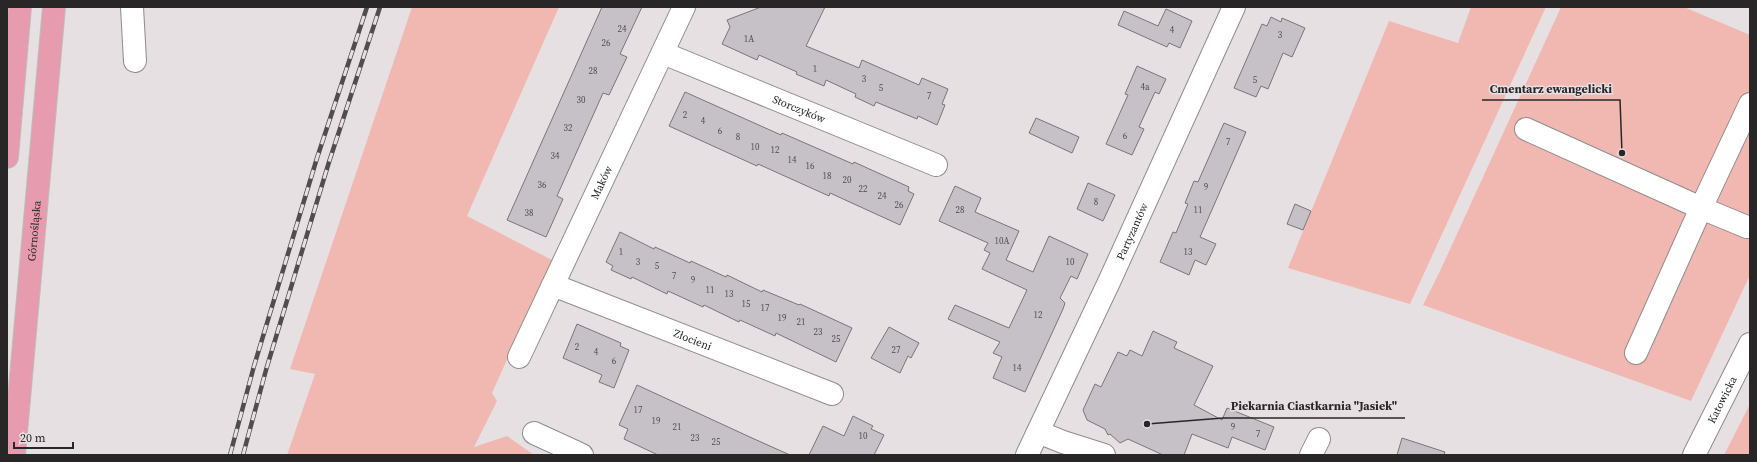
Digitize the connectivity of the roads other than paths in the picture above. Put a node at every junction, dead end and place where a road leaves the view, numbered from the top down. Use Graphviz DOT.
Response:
graph roads {
  1 [pos="20,7"];
  2 [pos="54,7"];
  3 [pos="132,7"];
  4 [pos="684,7"];
  5 [pos="1234,7"];
  6 [pos="663,53"];
  7 [pos="135,61"];
  8 [pos="1750,104"];
  9 [pos="1526,129"];
  10 [pos="7,157"];
  11 [pos="936,165"];
  12 [pos="1701,208"];
  13 [pos="1747,227"];
  14 [pos="553,285"];
  15 [pos="1750,344"];
  16 [pos="1636,354"];
  17 [pos="519,357"];
  18 [pos="832,394"];
  19 [pos="1038,432"];
  20 [pos="534,433"];
  21 [pos="14,455"];
  22 [pos="582,455"];
  23 [pos="1027,455"];
  24 [pos="1104,455"];
  25 [pos="1694,455"];
  1 -- 10 [label="main road"];
  2 -- 21 [label="main road, Górnośląska"];
  3 -- 7 [label="street"];
  4 -- 6 [label="street, Maków"];
  5 -- 19 [label="street, Partyzantów"];
  6 -- 11 [label="street, Storczyków"];
  6 -- 14 [label="street, Maków"];
  8 -- 12 [label="street"];
  9 -- 12 [label="street"];
  12 -- 13 [label="street"];
  12 -- 16 [label="street"];
  14 -- 17 [label="street, Maków"];
  14 -- 18 [label="street, Złocieni"];
  15 -- 25 [label="street, Katowicka"];
  19 -- 23 [label="street, Partyzantów"];
  19 -- 24 [label="street"];
  20 -- 22 [label="street"];
}
